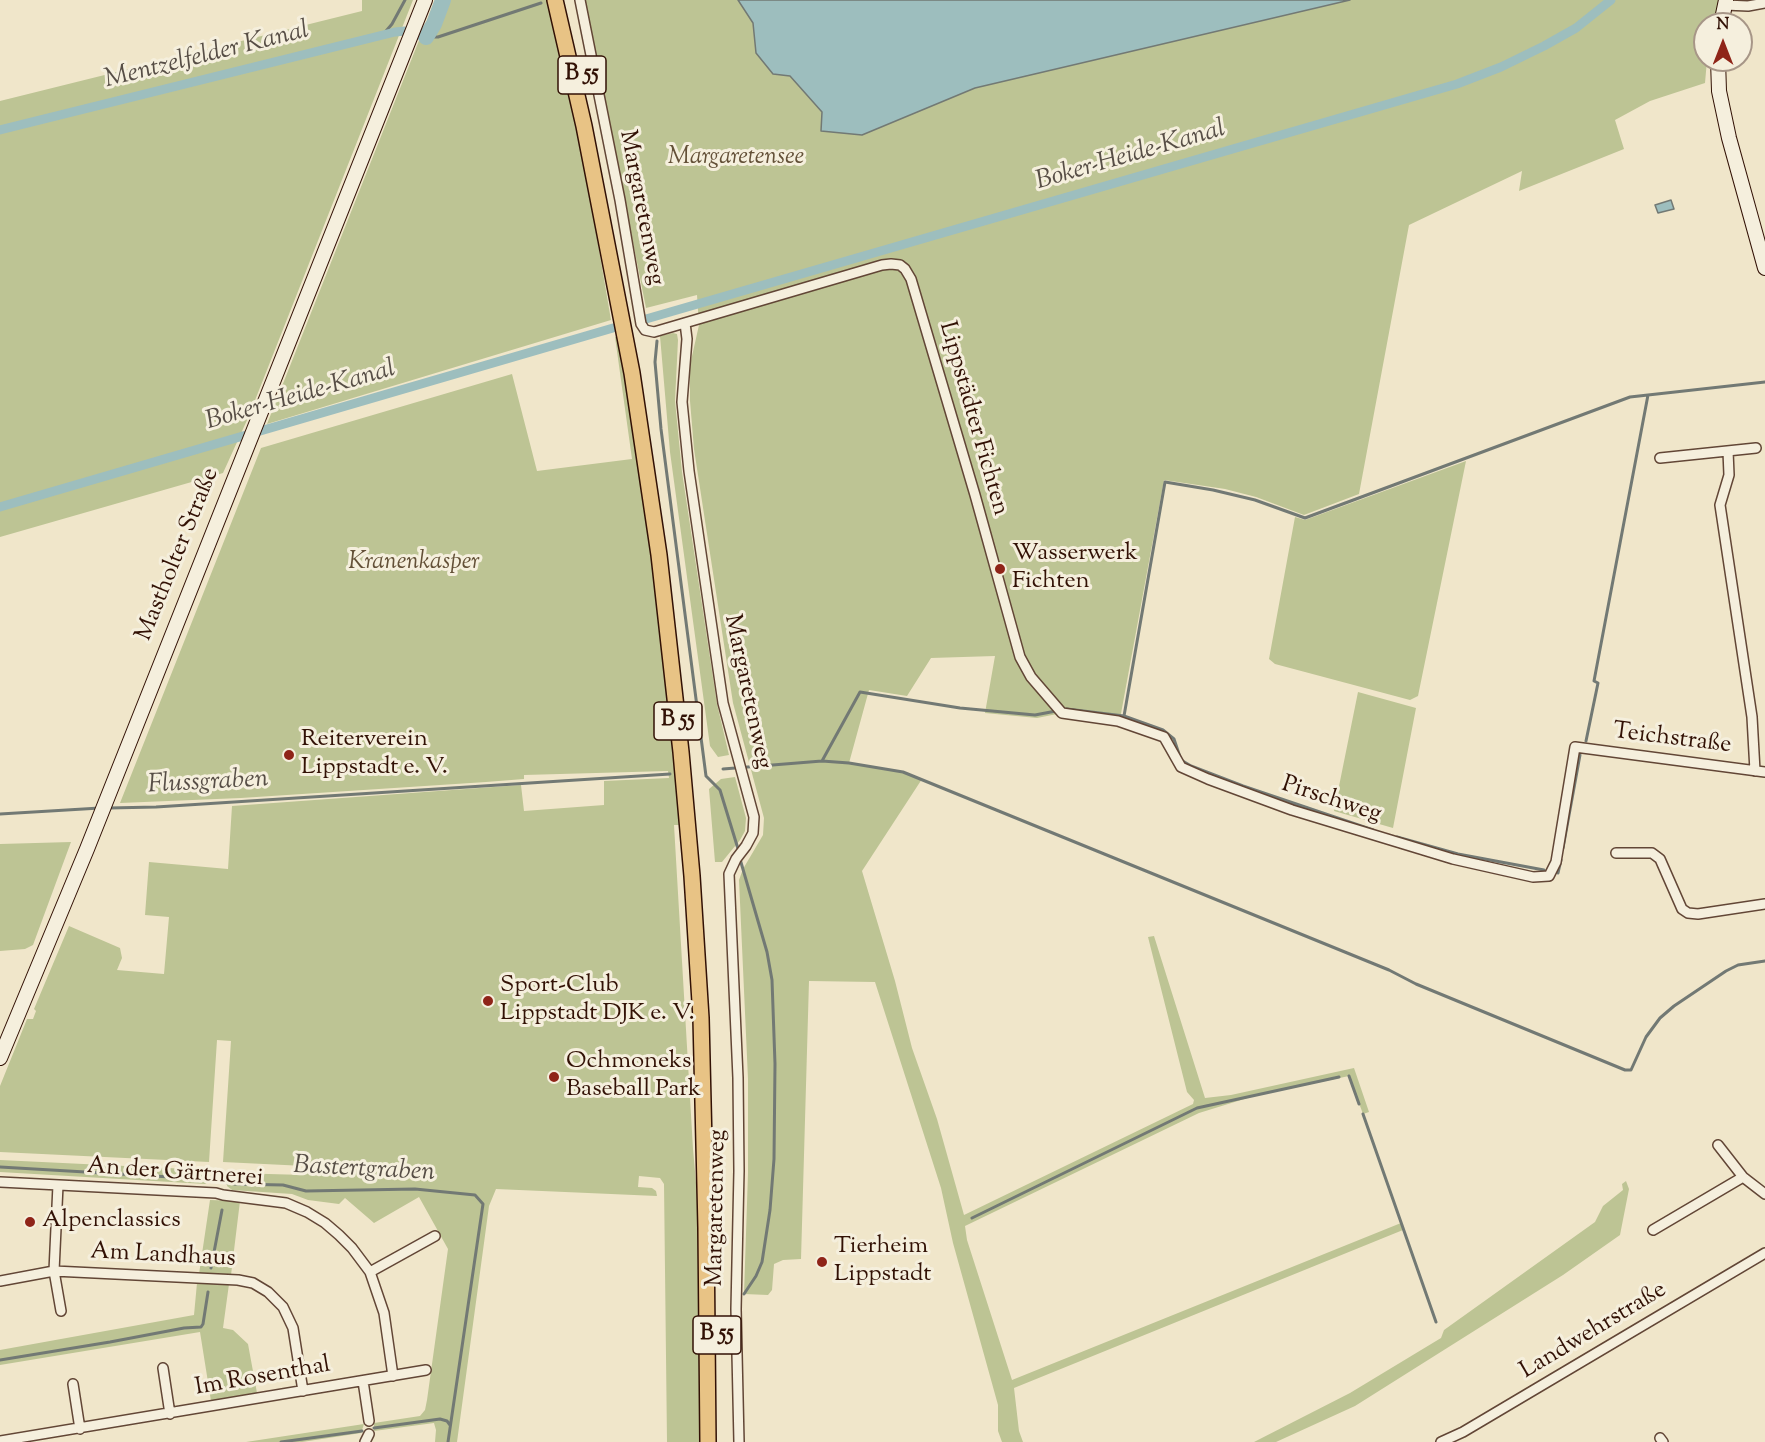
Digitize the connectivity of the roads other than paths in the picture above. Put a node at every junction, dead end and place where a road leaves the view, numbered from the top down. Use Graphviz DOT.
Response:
graph roads {
  1 [pos="425,0"];
  2 [pos="555,0"];
  3 [pos="564,0"];
  4 [pos="580,0"];
  5 [pos="1725,2"];
  6 [pos="1765,3"];
  7 [pos="1718,72"];
  8 [pos="1765,268"];
  9 [pos="685,323"];
  10 [pos="1756,448"];
  11 [pos="1728,452"];
  12 [pos="1660,458"];
  13 [pos="1020,657"];
  14 [pos="1575,747"];
  15 [pos="1760,771"];
  16 [pos="1616,853"];
  17 [pos="1765,904"];
  18 [pos="0,1058"];
  19 [pos="1718,1145"];
  20 [pos="1743,1177"];
  21 [pos="0,1182"];
  22 [pos="58,1185"];
  23 [pos="1765,1194"];
  24 [pos="1653,1230"];
  25 [pos="435,1236"];
  26 [pos="1765,1253"];
  27 [pos="54,1271"];
  28 [pos="370,1272"];
  29 [pos="0,1281"];
  30 [pos="61,1311"];
  31 [pos="163,1368"];
  32 [pos="426,1370"];
  33 [pos="393,1376"];
  34 [pos="363,1381"];
  35 [pos="73,1384"];
  36 [pos="303,1391"];
  37 [pos="170,1414"];
  38 [pos="369,1421"];
  39 [pos="80,1429"];
  40 [pos="1463,1432"];
  41 [pos="0,1442"];
  42 [pos="708,1442"];
  43 [pos="718,1442"];
  44 [pos="740,1442"];
  45 [pos="1441,1442"];
  46 [pos="1470,1442"];
  1 -- 18 [label="street, Mastholter Straße"];
  2 -- 42 [label="main road, B 55"];
  3 -- 43 [label="main road, B 55"];
  4 -- 9 [label="street, Margaretenweg"];
  5 -- 6 [label="street"];
  7 -- 8 [label="street"];
  9 -- 13 [label="street, Lippstädter Fichten"];
  9 -- 44 [label="street, Margaretenweg"];
  10 -- 11 [label="street"];
  11 -- 12 [label="street"];
  11 -- 15 [label="street"];
  13 -- 14 [label="street, Pirschweg"];
  14 -- 15 [label="street, Teichstraße"];
  16 -- 17 [label="street"];
  19 -- 20 [label="street"];
  20 -- 23 [label="street"];
  20 -- 24 [label="street"];
  21 -- 22 [label="street, An der Gärtnerei"];
  22 -- 27 [label="street, An der Gärtnerei"];
  22 -- 28 [label="street, An der Gärtnerei"];
  25 -- 28 [label="street"];
  26 -- 40 [label="street, Landwehrstraße"];
  27 -- 29 [label="street, Am Landhaus"];
  27 -- 30 [label="street, Am Landhaus"];
  27 -- 36 [label="street, Am Landhaus"];
  28 -- 33 [label="street, An der Gärtnerei"];
  31 -- 37 [label="street, Im Rosenthal"];
  32 -- 33 [label="street, Im Rosenthal"];
  33 -- 34 [label="street, Im Rosenthal"];
  34 -- 36 [label="street, Im Rosenthal"];
  34 -- 38 [label="street, Im Rosenthal"];
  35 -- 39 [label="street"];
  36 -- 37 [label="street, Im Rosenthal"];
  37 -- 39 [label="street, Im Rosenthal"];
  39 -- 41 [label="street, Im Rosenthal"];
  40 -- 45 [label="street, Landwehrstraße"];
  40 -- 46 [label="street"];
}
